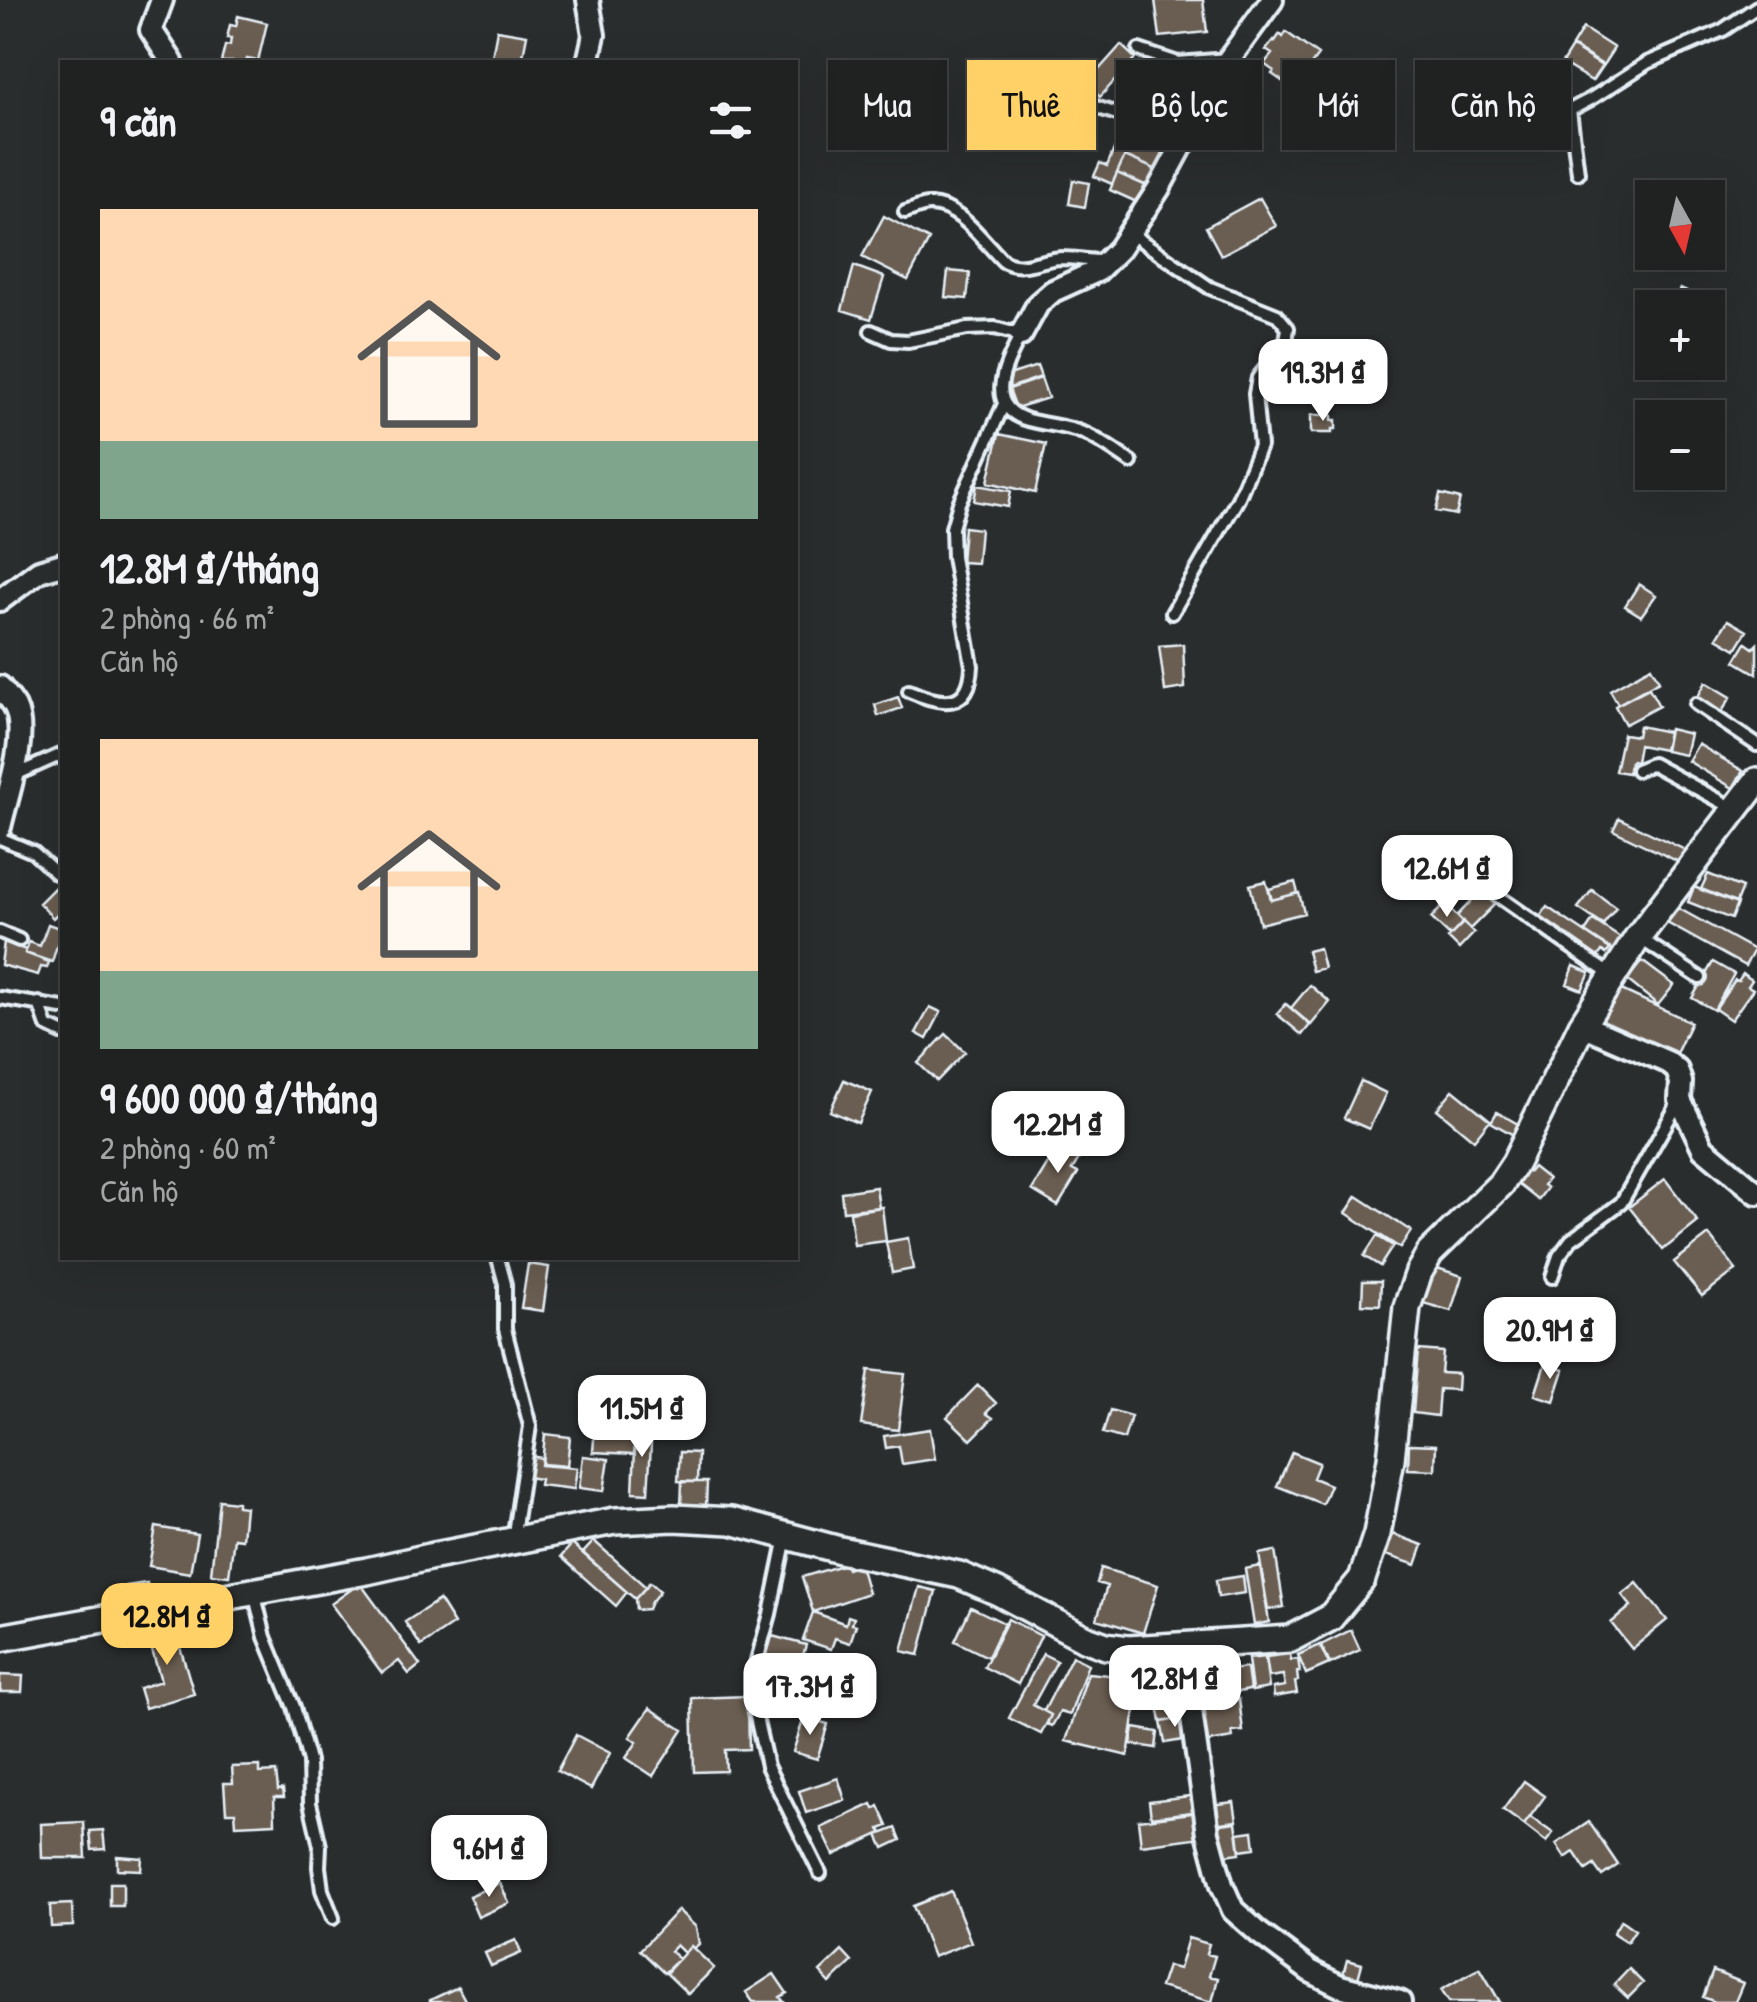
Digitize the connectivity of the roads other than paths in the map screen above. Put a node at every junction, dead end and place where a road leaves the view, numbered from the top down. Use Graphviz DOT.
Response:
graph roads {
  1 [pos="162,0"];
  2 [pos="588,0"];
  3 [pos="1272,0"];
  4 [pos="1757,7"];
  5 [pos="1139,50"];
  6 [pos="1229,59"];
  7 [pos="171,60"];
  8 [pos="588,60"];
  9 [pos="1181,150"];
  10 [pos="1578,173"];
  11 [pos="905,212"];
  12 [pos="1130,233"];
  13 [pos="1110,260"];
  14 [pos="871,330"];
  15 [pos="1021,335"];
  16 [pos="1004,404"];
  17 [pos="1131,462"];
  18 [pos="60,565"];
  19 [pos="0,600"];
  20 [pos="1172,612"];
  21 [pos="0,687"];
  22 [pos="909,691"];
  23 [pos="1696,704"];
  24 [pos="1757,745"];
  25 [pos="60,755"];
  26 [pos="1637,770"];
  27 [pos="12,776"];
  28 [pos="1757,781"];
  29 [pos="1736,810"];
  30 [pos="0,827"];
  31 [pos="0,838"];
  32 [pos="56,873"];
  33 [pos="1482,885"];
  34 [pos="0,932"];
  35 [pos="1638,937"];
  36 [pos="19,940"];
  37 [pos="1613,977"];
  38 [pos="1700,978"];
  39 [pos="0,998"];
  40 [pos="39,1003"];
  41 [pos="60,1008"];
  42 [pos="1582,1025"];
  43 [pos="60,1032"];
  44 [pos="1680,1100"];
  45 [pos="1757,1192"];
  46 [pos="499,1260"];
  47 [pos="1552,1277"];
  48 [pos="786,1536"];
  49 [pos="513,1540"];
  50 [pos="254,1591"];
  51 [pos="0,1638"];
  52 [pos="1182,1647"];
  53 [pos="820,1873"];
  54 [pos="332,1918"];
  55 [pos="1400,2002"];
  1 -- 7 [label="street"];
  2 -- 8 [label="street"];
  3 -- 6 [label="street"];
  4 -- 10 [label="lane"];
  5 -- 6 [label="lane"];
  9 -- 12 [label="street"];
  11 -- 13 [label="lane"];
  12 -- 13 [label="street"];
  12 -- 20 [label="lane"];
  13 -- 15 [label="street"];
  14 -- 15 [label="lane"];
  15 -- 16 [label="lane"];
  16 -- 17 [label="lane"];
  16 -- 22 [label="lane"];
  18 -- 19 [label="street"];
  21 -- 27 [label="street"];
  23 -- 24 [label="lane"];
  25 -- 27 [label="lane"];
  26 -- 29 [label="lane"];
  27 -- 30 [label="street"];
  28 -- 29 [label="street"];
  29 -- 35 [label="street"];
  31 -- 32 [label="lane"];
  33 -- 37 [label="lane"];
  34 -- 36 [label="lane"];
  35 -- 37 [label="street"];
  35 -- 38 [label="lane"];
  37 -- 42 [label="street"];
  39 -- 40 [label="lane"];
  40 -- 41 [label="lane"];
  40 -- 43 [label="lane"];
  42 -- 44 [label="street"];
  42 -- 52 [label="street"];
  44 -- 45 [label="street"];
  44 -- 47 [label="lane"];
  46 -- 49 [label="lane"];
  48 -- 49 [label="street"];
  48 -- 52 [label="street"];
  48 -- 53 [label="lane"];
  49 -- 50 [label="street"];
  50 -- 51 [label="street"];
  50 -- 54 [label="lane"];
  52 -- 55 [label="street"];
}
